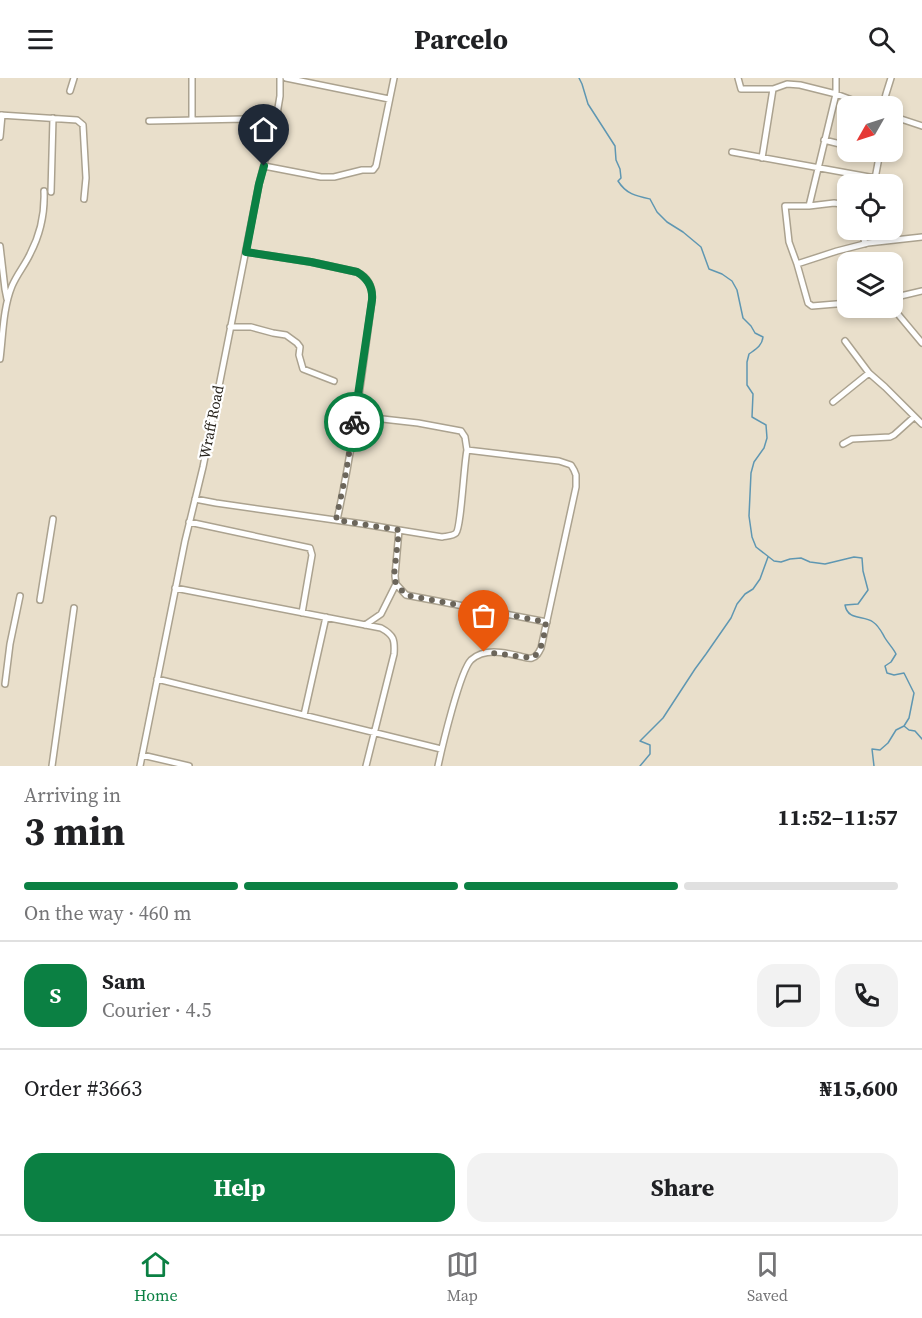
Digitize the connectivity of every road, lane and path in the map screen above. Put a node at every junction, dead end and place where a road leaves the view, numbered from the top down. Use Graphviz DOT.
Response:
graph roads {
  1 [pos="74,78"];
  2 [pos="192,78"];
  3 [pos="280,78"];
  4 [pos="286,78"];
  5 [pos="393,78"];
  6 [pos="738,78"];
  7 [pos="836,78"];
  8 [pos="891,78"];
  9 [pos="802,82"];
  10 [pos="773,90"];
  11 [pos="70,91"];
  12 [pos="836,94"];
  13 [pos="841,96"];
  14 [pos="885,96"];
  15 [pos="389,99"];
  16 [pos="1,115"];
  17 [pos="53,118"];
  18 [pos="148,120"];
  19 [pos="192,120"];
  20 [pos="903,120"];
  21 [pos="275,121"];
  22 [pos="922,126"];
  23 [pos="0,137"];
  24 [pos="824,140"];
  25 [pos="837,143"];
  26 [pos="732,152"];
  27 [pos="762,158"];
  28 [pos="264,166"];
  29 [pos="818,167"];
  30 [pos="846,174"];
  31 [pos="84,199"];
  32 [pos="837,204"];
  33 [pos="809,206"];
  34 [pos="922,237"];
  35 [pos="864,240"];
  36 [pos="865,244"];
  37 [pos="0,246"];
  38 [pos="246,252"];
  39 [pos="797,264"];
  40 [pos="922,291"];
  41 [pos="903,295"];
  42 [pos="8,301"];
  43 [pos="837,304"];
  44 [pos="901,318"];
  45 [pos="230,327"];
  46 [pos="845,341"];
  47 [pos="922,343"];
  48 [pos="0,359"];
  49 [pos="869,373"];
  50 [pos="334,381"];
  51 [pos="833,402"];
  52 [pos="356,416"];
  53 [pos="914,417"];
  54 [pos="922,424"];
  55 [pos="843,444"];
  56 [pos="467,450"];
  57 [pos="195,499"];
  58 [pos="53,519"];
  59 [pos="336,520"];
  60 [pos="189,522"];
  61 [pos="399,530"];
  62 [pos="396,584"];
  63 [pos="175,588"];
  64 [pos="402,592"];
  65 [pos="392,594"];
  66 [pos="20,596"];
  67 [pos="40,600"];
  68 [pos="74,608"];
  69 [pos="302,613"];
  70 [pos="326,617"];
  71 [pos="546,622"];
  72 [pos="365,625"];
  73 [pos="157,679"];
  74 [pos="5,684"];
  75 [pos="304,715"];
  76 [pos="375,732"];
  77 [pos="441,748"];
  78 [pos="142,755"];
  79 [pos="52,766"];
  80 [pos="140,766"];
  81 [pos="189,766"];
  82 [pos="366,766"];
  83 [pos="438,766"];
  1 -- 11 [label="street"];
  2 -- 19 [label="street"];
  3 -- 21 [label="street, Wraff Road"];
  4 -- 15 [label="street"];
  5 -- 15 [label="street"];
  6 -- 10 [label="street"];
  7 -- 12 [label="street"];
  8 -- 14 [label="street"];
  9 -- 10 [label="street"];
  9 -- 12 [label="street"];
  10 -- 27 [label="street"];
  12 -- 13 [label="street"];
  12 -- 24 [label="street"];
  15 -- 28 [label="street"];
  16 -- 17 [label="street"];
  16 -- 23 [label="street"];
  17 -- 31 [label="street"];
  17 -- 42 [label="street"];
  18 -- 19 [label="street"];
  19 -- 21 [label="street"];
  20 -- 22 [label="street"];
  21 -- 28 [label="street, Wraff Road"];
  24 -- 25 [label="street"];
  24 -- 29 [label="street"];
  26 -- 27 [label="street"];
  27 -- 29 [label="street"];
  28 -- 38 [label="street, Wraff Road"];
  29 -- 30 [label="street"];
  29 -- 33 [label="street"];
  32 -- 33 [label="street"];
  33 -- 39 [label="street"];
  34 -- 36 [label="street"];
  35 -- 36 [label="street"];
  36 -- 39 [label="street"];
  37 -- 42 [label="street"];
  38 -- 45 [label="street, Wraff Road"];
  38 -- 52 [label="street"];
  39 -- 43 [label="street"];
  40 -- 41 [label="street"];
  42 -- 48 [label="street"];
  44 -- 47 [label="street"];
  45 -- 50 [label="street"];
  45 -- 57 [label="street, Wraff Road"];
  46 -- 49 [label="street"];
  49 -- 51 [label="street"];
  49 -- 53 [label="street"];
  52 -- 56 [label="street"];
  52 -- 59 [label="street"];
  53 -- 54 [label="street"];
  53 -- 55 [label="street"];
  56 -- 61 [label="street"];
  56 -- 71 [label="street"];
  57 -- 59 [label="street"];
  57 -- 60 [label="street, Wraff Road"];
  58 -- 67 [label="street"];
  59 -- 61 [label="street"];
  60 -- 63 [label="street, Wraff Road"];
  60 -- 69 [label="street"];
  61 -- 62 [label="street"];
  62 -- 64 [label="street"];
  62 -- 65 [label="street"];
  63 -- 69 [label="street"];
  63 -- 73 [label="street, Wraff Road"];
  64 -- 65 [label="street"];
  64 -- 71 [label="street"];
  65 -- 72 [label="street"];
  66 -- 74 [label="street"];
  68 -- 79 [label="street"];
  69 -- 70 [label="street"];
  70 -- 72 [label="street"];
  70 -- 75 [label="street"];
  71 -- 77 [label="street"];
  72 -- 76 [label="street"];
  73 -- 75 [label="street"];
  73 -- 78 [label="street, Wraff Road"];
  75 -- 76 [label="street"];
  76 -- 77 [label="street"];
  76 -- 82 [label="street"];
  77 -- 83 [label="street"];
  78 -- 80 [label="street, Wraff Road"];
  78 -- 81 [label="street"];
}
